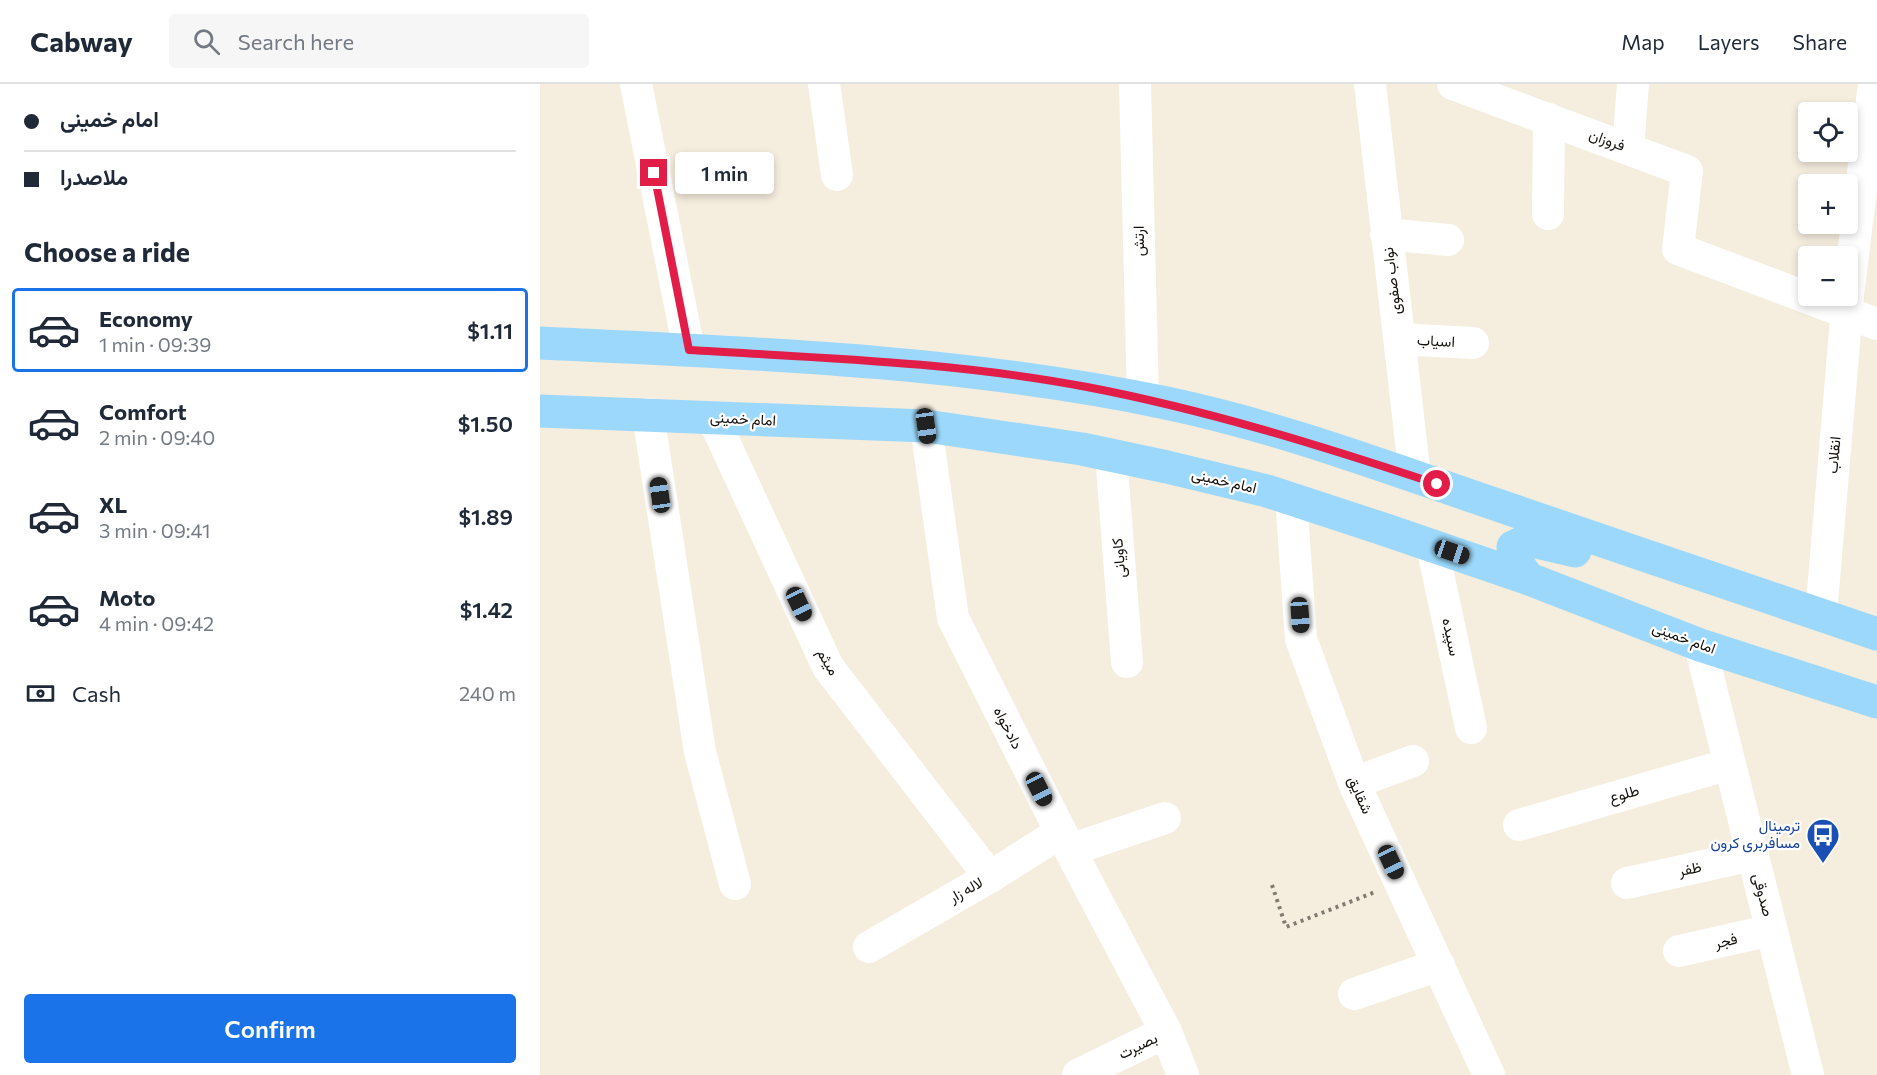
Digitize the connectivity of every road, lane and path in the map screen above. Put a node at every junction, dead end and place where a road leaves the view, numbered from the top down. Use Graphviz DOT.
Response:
graph roads {
  1 [pos="636,84"];
  2 [pos="824,84"];
  3 [pos="1135,84"];
  4 [pos="1370,84"];
  5 [pos="1453,84"];
  6 [pos="1633,84"];
  7 [pos="1874,84"];
  8 [pos="1549,119"];
  9 [pos="1628,148"];
  10 [pos="837,175"];
  11 [pos="1548,214"];
  12 [pos="1386,234"];
  13 [pos="1448,240"];
  14 [pos="1854,246"];
  15 [pos="1798,286"];
  16 [pos="1847,306"];
  17 [pos="1854,306"];
  18 [pos="1877,324"];
  19 [pos="1399,339"];
  20 [pos="540,343"];
  21 [pos="1473,343"];
  22 [pos="689,350"];
  23 [pos="1143,398"];
  24 [pos="540,411"];
  25 [pos="648,414"];
  26 [pos="713,418"];
  27 [pos="926,426"];
  28 [pos="1111,455"];
  29 [pos="1415,477"];
  30 [pos="1292,498"];
  31 [pos="1432,546"];
  32 [pos="1660,560"];
  33 [pos="1529,579"];
  34 [pos="1821,615"];
  35 [pos="1877,634"];
  36 [pos="1700,645"];
  37 [pos="1127,662"];
  38 [pos="1877,702"];
  39 [pos="1471,728"];
  40 [pos="1413,761"];
  41 [pos="1730,764"];
  42 [pos="1354,783"];
  43 [pos="1165,818"];
  44 [pos="1519,825"];
  45 [pos="1065,841"];
  46 [pos="1753,855"];
  47 [pos="990,877"];
  48 [pos="1400,881"];
  49 [pos="1627,883"];
  50 [pos="735,884"];
  51 [pos="1272,885"];
  52 [pos="1772,930"];
  53 [pos="869,947"];
  54 [pos="1679,951"];
  55 [pos="1439,965"];
  56 [pos="1354,994"];
  57 [pos="1166,1032"];
  58 [pos="1078,1075"];
  59 [pos="1183,1075"];
  60 [pos="1489,1075"];
  61 [pos="1808,1075"];
  1 -- 22 [label="street"];
  2 -- 10 [label="street"];
  3 -- 23 [label="street, ارتش"];
  4 -- 12 [label="street, نواب صفوی"];
  5 -- 8 [label="street, فروزان"];
  6 -- 9 [label="street"];
  7 -- 14 [label="street, انقلاب"];
  8 -- 9 [label="street, فروزان"];
  8 -- 11 [label="street"];
  9 -- 15 [label="street, فروزان"];
  12 -- 13 [label="street"];
  12 -- 19 [label="street, نواب صفوی"];
  16 -- 34 [label="street, انقلاب"];
  17 -- 18 [label="street"];
  19 -- 21 [label="street, اسیاب"];
  19 -- 29 [label="street, نواب صفوی"];
  20 -- 22 [label="main road"];
  22 -- 23 [label="main road"];
  23 -- 29 [label="main road"];
  24 -- 25 [label="main road, امام خمینی"];
  25 -- 26 [label="main road, امام خمینی"];
  25 -- 50 [label="street"];
  26 -- 27 [label="main road, امام خمینی"];
  26 -- 47 [label="street, میثم"];
  27 -- 28 [label="main road, امام خمینی"];
  27 -- 45 [label="street, دادخواه"];
  28 -- 30 [label="main road, امام خمینی"];
  28 -- 37 [label="street, کاویانی"];
  29 -- 32 [label="main road"];
  30 -- 31 [label="main road, امام خمینی"];
  30 -- 42 [label="street, شقایق"];
  31 -- 33 [label="main road, امام خمینی"];
  31 -- 39 [label="street, سپیده"];
  32 -- 33 [label="main road"];
  32 -- 34 [label="main road"];
  33 -- 36 [label="main road, امام خمینی"];
  34 -- 35 [label="main road"];
  36 -- 38 [label="main road, امام خمینی"];
  36 -- 41 [label="street, صدوقی"];
  40 -- 42 [label="street"];
  41 -- 44 [label="street, طلوع"];
  41 -- 46 [label="street, صدوقی"];
  42 -- 48 [label="street, شقایق"];
  43 -- 45 [label="street, لاله زار"];
  45 -- 47 [label="street, لاله زار"];
  45 -- 57 [label="street, دادخواه"];
  46 -- 49 [label="street, ظفر"];
  46 -- 52 [label="street, صدوقی"];
  47 -- 53 [label="street, لاله زار"];
  48 -- 51 [label="path"];
  48 -- 55 [label="street, شقایق"];
  52 -- 54 [label="street, فجر"];
  52 -- 61 [label="street, صدوقی"];
  55 -- 56 [label="street"];
  55 -- 60 [label="street, شقایق"];
  57 -- 58 [label="street, بصیرت"];
  57 -- 59 [label="street, دادخواه"];
}
